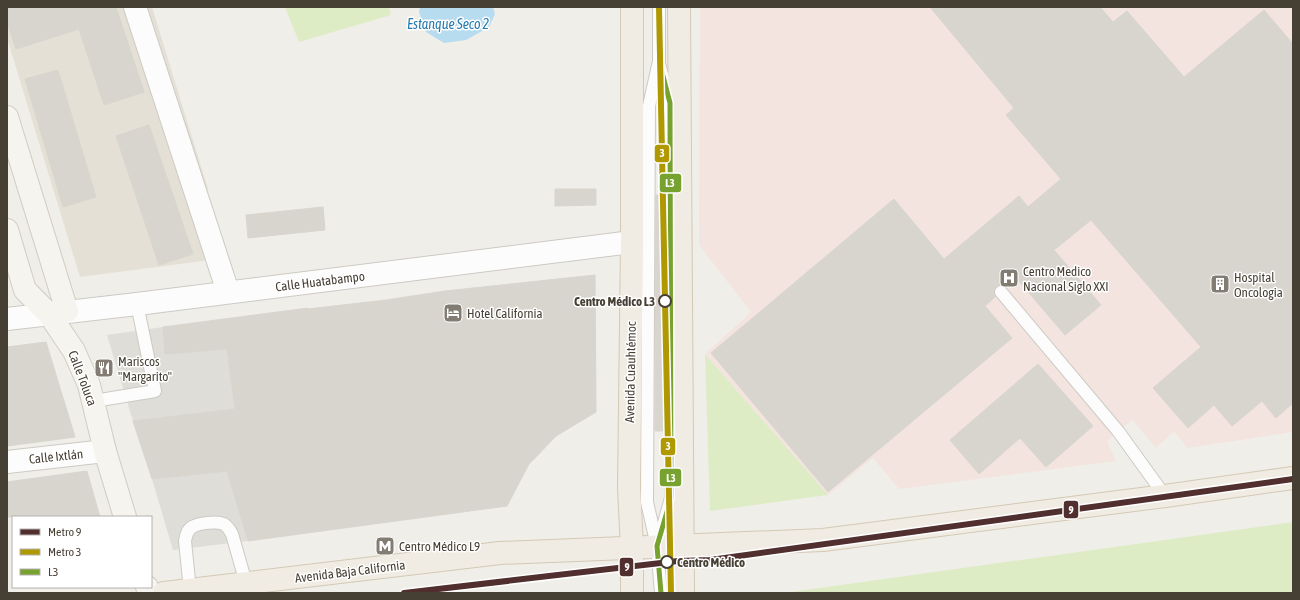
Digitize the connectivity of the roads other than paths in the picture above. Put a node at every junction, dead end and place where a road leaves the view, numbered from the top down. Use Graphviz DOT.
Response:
graph roads {
  1 [pos="135,7"];
  2 [pos="632,7"];
  3 [pos="659,7"];
  4 [pos="679,7"];
  5 [pos="659,61"];
  6 [pos="7,117"];
  7 [pos="7,230"];
  8 [pos="632,242"];
  9 [pos="228,292"];
  10 [pos="1001,292"];
  11 [pos="137,304"];
  12 [pos="58,313"];
  13 [pos="7,319"];
  14 [pos="94,401"];
  15 [pos="105,451"];
  16 [pos="7,462"];
  17 [pos="1293,478"];
  18 [pos="1166,496"];
  19 [pos="125,516"];
  20 [pos="684,545"];
  21 [pos="657,546"];
  22 [pos="632,548"];
  23 [pos="246,583"];
  24 [pos="190,590"];
  25 [pos="164,593"];
  26 [pos="632,593"];
  27 [pos="661,593"];
  28 [pos="684,593"];
  1 -- 9 [label="street"];
  2 -- 8 [label="main road, Avenida Cuauhtémoc"];
  3 -- 5 [label="lane"];
  4 -- 20 [label="main road"];
  5 -- 21 [label="lane"];
  5 -- 21 [label="lane"];
  6 -- 12 [label="street, Calle Toluca"];
  7 -- 12 [label="street, Calle Toluca"];
  8 -- 9 [label="street, Calle Huatabampo"];
  8 -- 22 [label="main road, Avenida Cuauhtémoc"];
  9 -- 11 [label="street, Calle Huatabampo"];
  10 -- 18 [label="lane"];
  11 -- 12 [label="street, Calle Huatabampo"];
  11 -- 14 [label="lane"];
  12 -- 13 [label="street, Calle Huatabampo"];
  12 -- 14 [label="street, Calle Toluca"];
  14 -- 15 [label="street, Calle Toluca"];
  15 -- 16 [label="street, Calle Ixtlán"];
  15 -- 19 [label="street, Calle Toluca"];
  17 -- 18 [label="main road, Avenida Baja California"];
  18 -- 20 [label="main road, Avenida Baja California"];
  20 -- 21 [label="main road, Avenida Baja California"];
  20 -- 28 [label="main road"];
  21 -- 22 [label="main road, Avenida Baja California"];
  21 -- 27 [label="lane"];
  22 -- 23 [label="main road, Avenida Baja California"];
  22 -- 26 [label="main road, Avenida Cuauhtémoc"];
  23 -- 24 [label="main road, Avenida Baja California"];
  23 -- 24 [label="lane"];
  24 -- 25 [label="main road, Avenida Baja California"];
}
